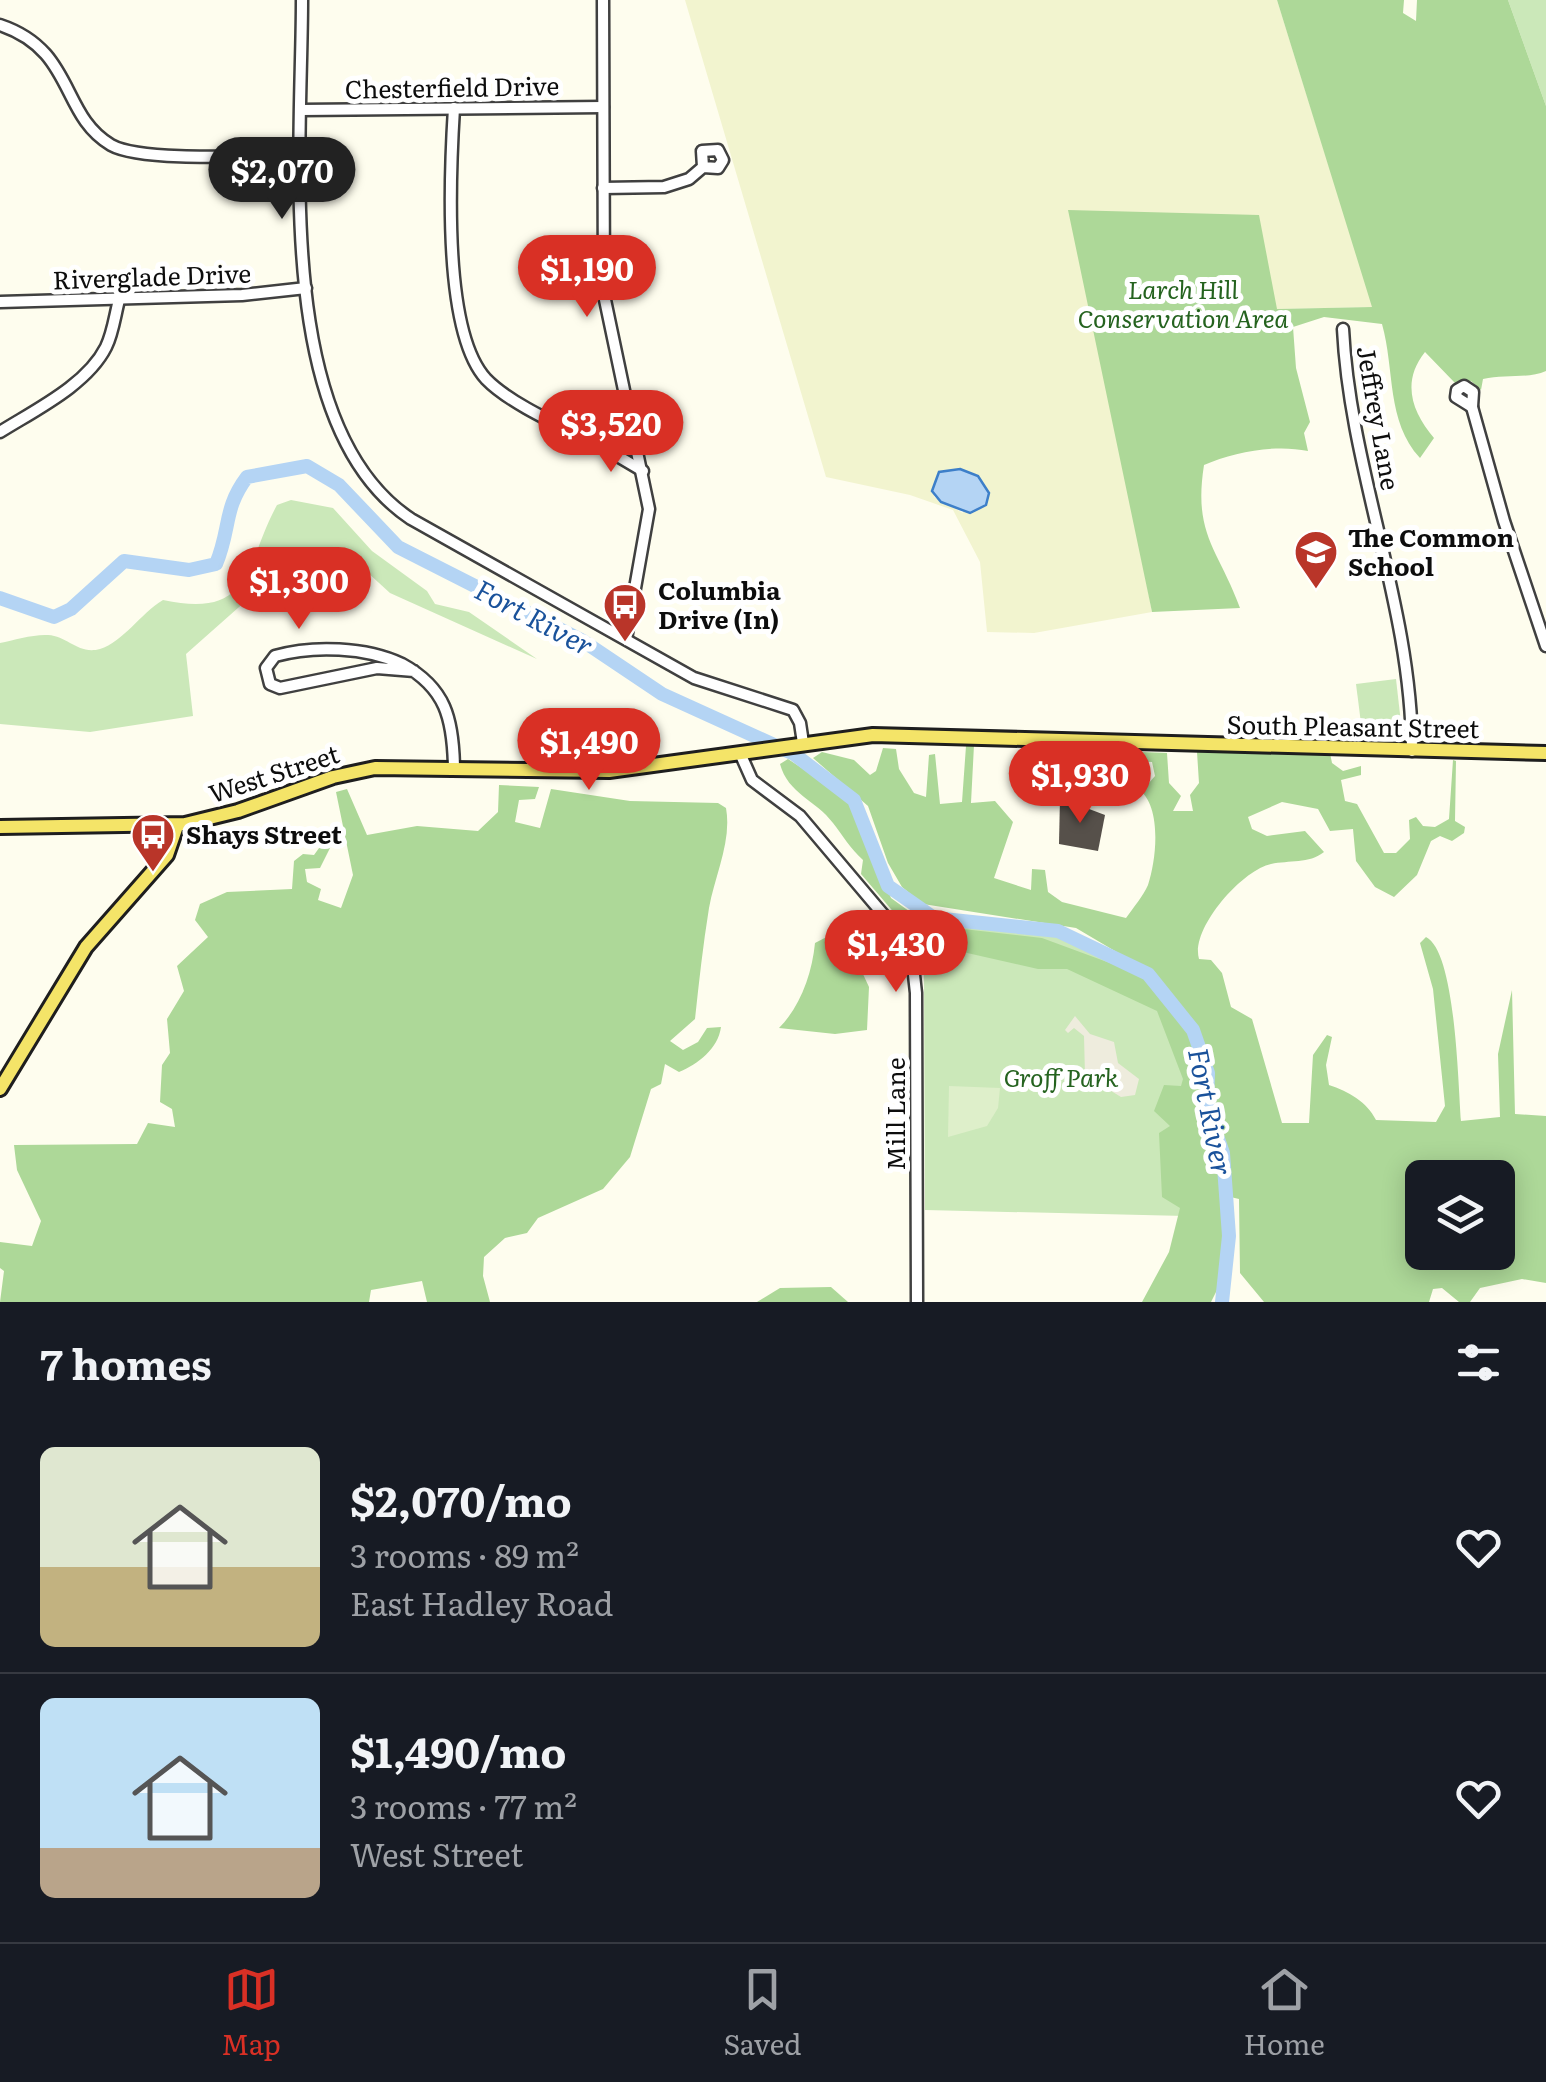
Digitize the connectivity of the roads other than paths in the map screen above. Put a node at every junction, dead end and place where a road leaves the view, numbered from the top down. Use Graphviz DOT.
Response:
graph roads {
  1 [pos="302,0"];
  2 [pos="604,0"];
  3 [pos="0,25"];
  4 [pos="603,107"];
  5 [pos="454,108"];
  6 [pos="302,110"];
  7 [pos="301,155"];
  8 [pos="704,167"];
  9 [pos="603,188"];
  10 [pos="306,288"];
  11 [pos="119,300"];
  12 [pos="0,302"];
  13 [pos="1342,329"];
  14 [pos="1472,407"];
  15 [pos="631,419"];
  16 [pos="0,432"];
  17 [pos="599,445"];
  18 [pos="644,471"];
  19 [pos="626,639"];
  20 [pos="1546,646"];
  21 [pos="414,671"];
  22 [pos="798,743"];
  23 [pos="1412,751"];
  24 [pos="740,752"];
  25 [pos="1546,752"];
  26 [pos="454,767"];
  27 [pos="177,826"];
  28 [pos="0,827"];
  29 [pos="0,1089"];
  30 [pos="917,1302"];
  1 -- 6 [label="street"];
  2 -- 4 [label="street"];
  3 -- 7 [label="street"];
  4 -- 5 [label="street, Chesterfield Drive"];
  4 -- 9 [label="street"];
  5 -- 6 [label="street, Chesterfield Drive"];
  5 -- 17 [label="street"];
  6 -- 7 [label="street"];
  7 -- 10 [label="street"];
  8 -- 9 [label="street"];
  9 -- 15 [label="street"];
  10 -- 11 [label="street, Riverglade Drive"];
  10 -- 19 [label="street"];
  11 -- 12 [label="street, Riverglade Drive"];
  11 -- 16 [label="street"];
  13 -- 23 [label="street, Jeffrey Lane"];
  14 -- 20 [label="street"];
  15 -- 17 [label="street"];
  15 -- 18 [label="street"];
  17 -- 18 [label="street"];
  18 -- 19 [label="street"];
  19 -- 22 [label="street"];
  21 -- 21 [label="street"];
  21 -- 26 [label="street"];
  22 -- 23 [label="main road, South Pleasant Street"];
  22 -- 24 [label="main road, South Pleasant Street"];
  23 -- 25 [label="main road, South Pleasant Street"];
  24 -- 26 [label="main road, West Street"];
  24 -- 30 [label="street, Mill Lane"];
  26 -- 27 [label="main road, West Street"];
  27 -- 28 [label="main road, West Street"];
  27 -- 29 [label="main road"];
}
